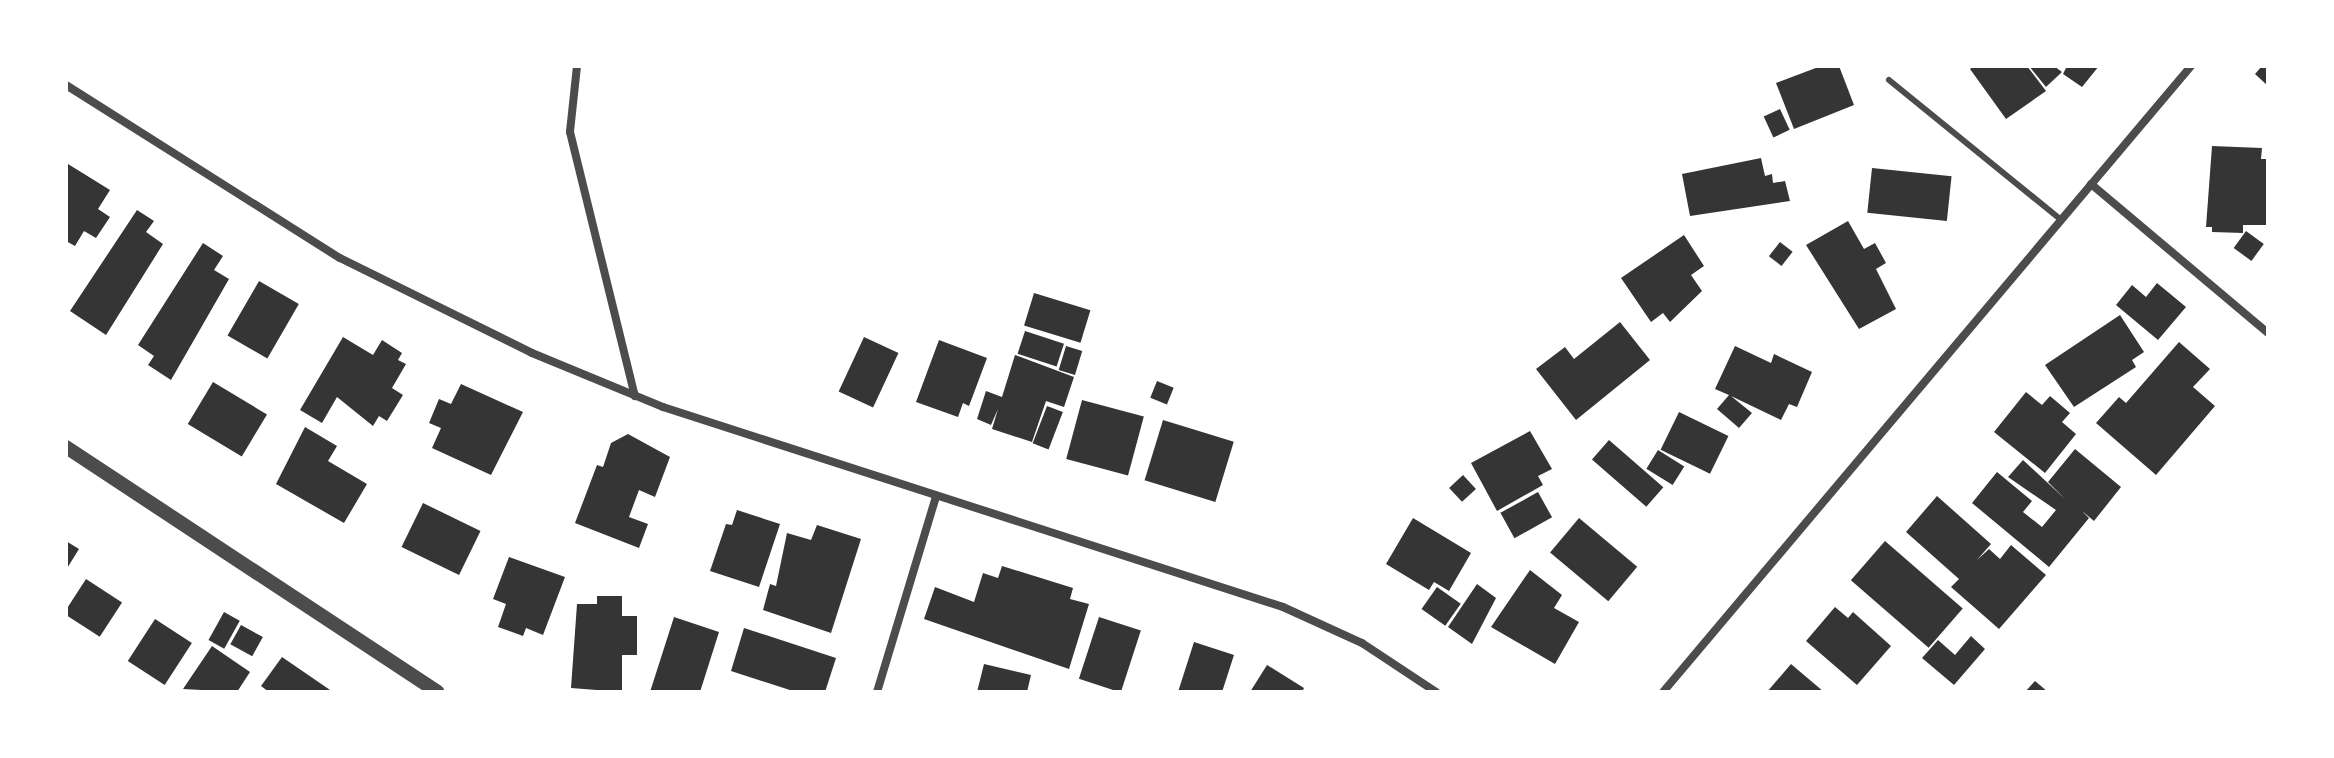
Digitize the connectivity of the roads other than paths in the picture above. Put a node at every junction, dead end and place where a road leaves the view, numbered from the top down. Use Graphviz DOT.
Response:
graph roads {
  1 [pos="577,66"];
  2 [pos="2191,66"];
  3 [pos="1889,80"];
  4 [pos="66,85"];
  5 [pos="2091,184"];
  6 [pos="2061,220"];
  7 [pos="2268,333"];
  8 [pos="635,396"];
  9 [pos="66,447"];
  10 [pos="936,496"];
  11 [pos="437,692"];
  12 [pos="877,692"];
  13 [pos="1436,692"];
  14 [pos="1663,692"];
  1 -- 8 [label="street"];
  2 -- 5 [label="street"];
  3 -- 6 [label="lane"];
  4 -- 8 [label="street"];
  5 -- 6 [label="street"];
  5 -- 7 [label="street"];
  6 -- 14 [label="street"];
  8 -- 10 [label="street"];
  9 -- 11 [label="street"];
  10 -- 12 [label="street"];
  10 -- 13 [label="street"];
}
